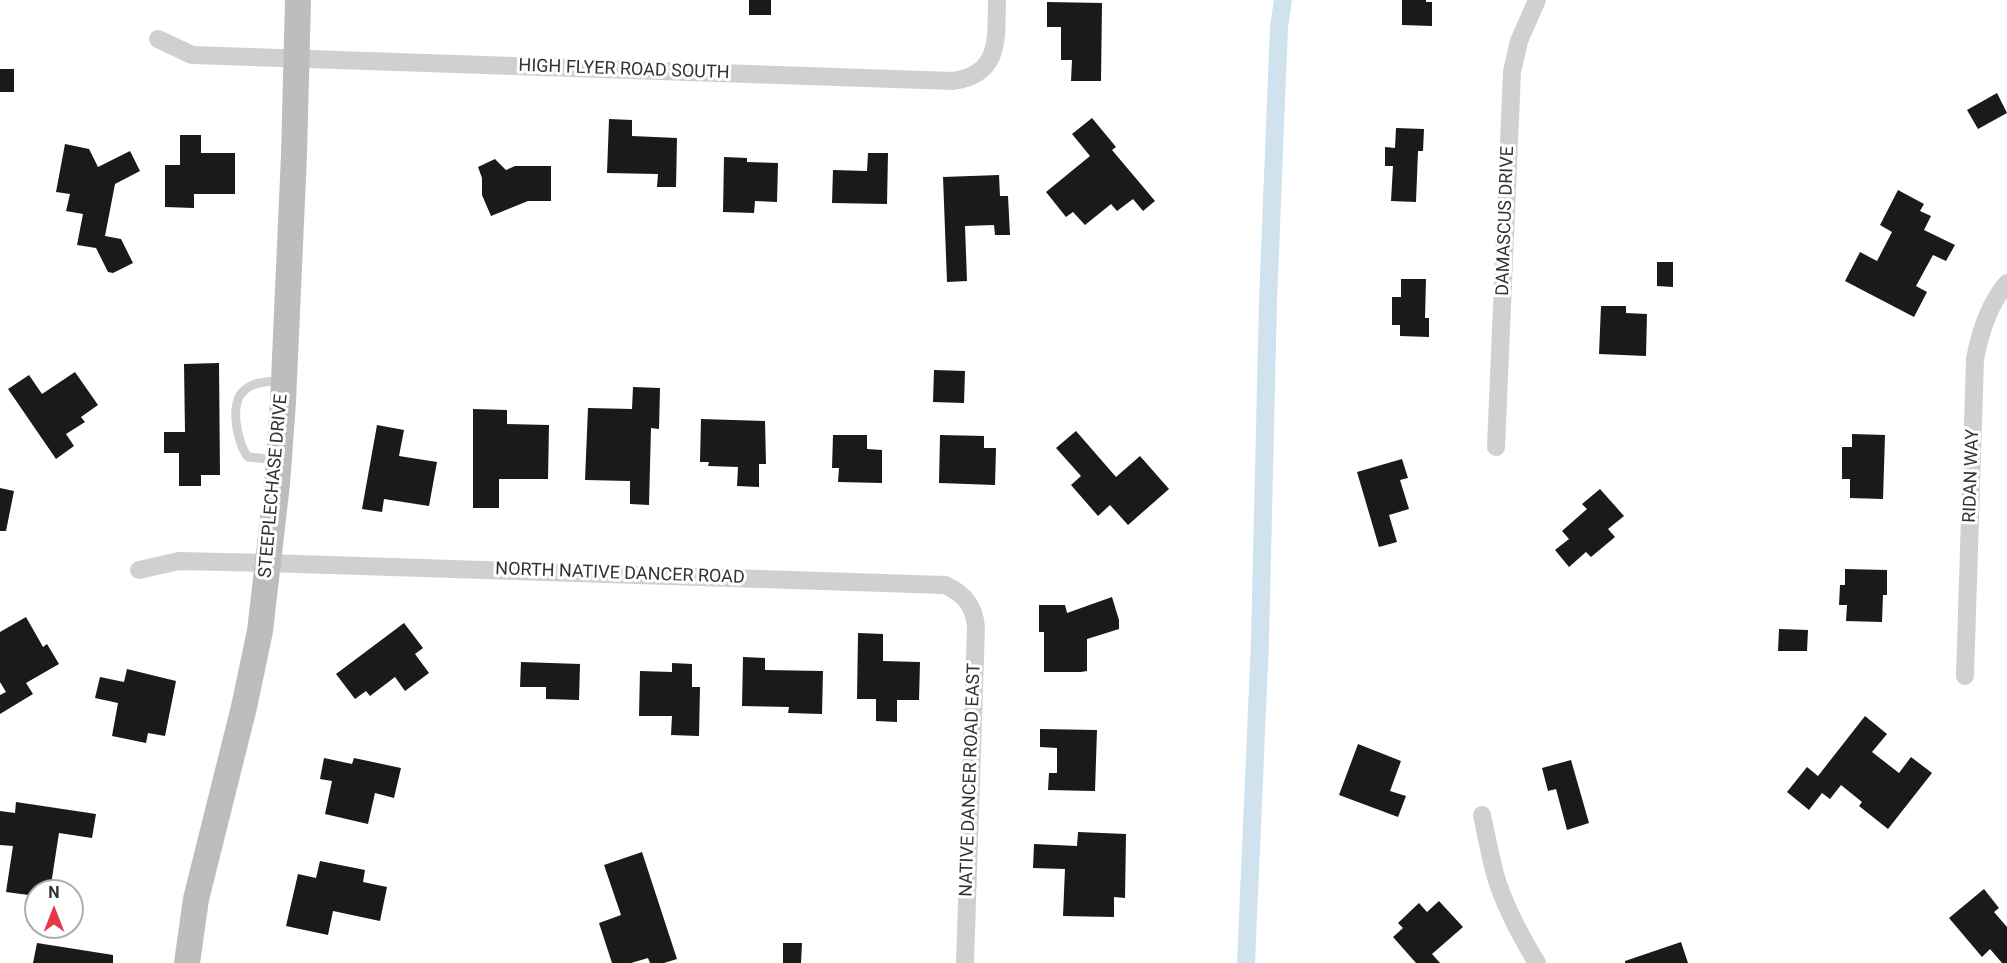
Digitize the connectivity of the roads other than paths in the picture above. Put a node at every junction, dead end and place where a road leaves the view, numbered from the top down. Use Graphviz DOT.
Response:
graph roads {
  1 [pos="298,0"];
  2 [pos="997,0"];
  3 [pos="1537,0"];
  4 [pos="158,39"];
  5 [pos="296,60"];
  6 [pos="2007,283"];
  7 [pos="284,380"];
  8 [pos="1496,447"];
  9 [pos="279,460"];
  10 [pos="268,563"];
  11 [pos="139,570"];
  12 [pos="967,599"];
  13 [pos="1965,676"];
  14 [pos="1482,815"];
  15 [pos="187,963"];
  16 [pos="965,963"];
  17 [pos="1537,963"];
  1 -- 5 [label="street, STEEPLECHASE DRIVE"];
  2 -- 5 [label="street, HIGH FLYER ROAD SOUTH"];
  3 -- 8 [label="street, DAMASCUS DRIVE"];
  4 -- 5 [label="street, HIGH FLYER ROAD SOUTH"];
  5 -- 7 [label="street, STEEPLECHASE DRIVE"];
  6 -- 13 [label="street, RIDAN WAY"];
  7 -- 9 [label="street, STEEPLECHASE DRIVE"];
  7 -- 9 [label="lane"];
  9 -- 10 [label="street, STEEPLECHASE DRIVE"];
  10 -- 11 [label="street, NORTH NATIVE DANCER ROAD"];
  10 -- 12 [label="street, NORTH NATIVE DANCER ROAD"];
  10 -- 15 [label="street, STEEPLECHASE DRIVE"];
  12 -- 16 [label="street, NATIVE DANCER ROAD EAST"];
  14 -- 17 [label="street"];
}
